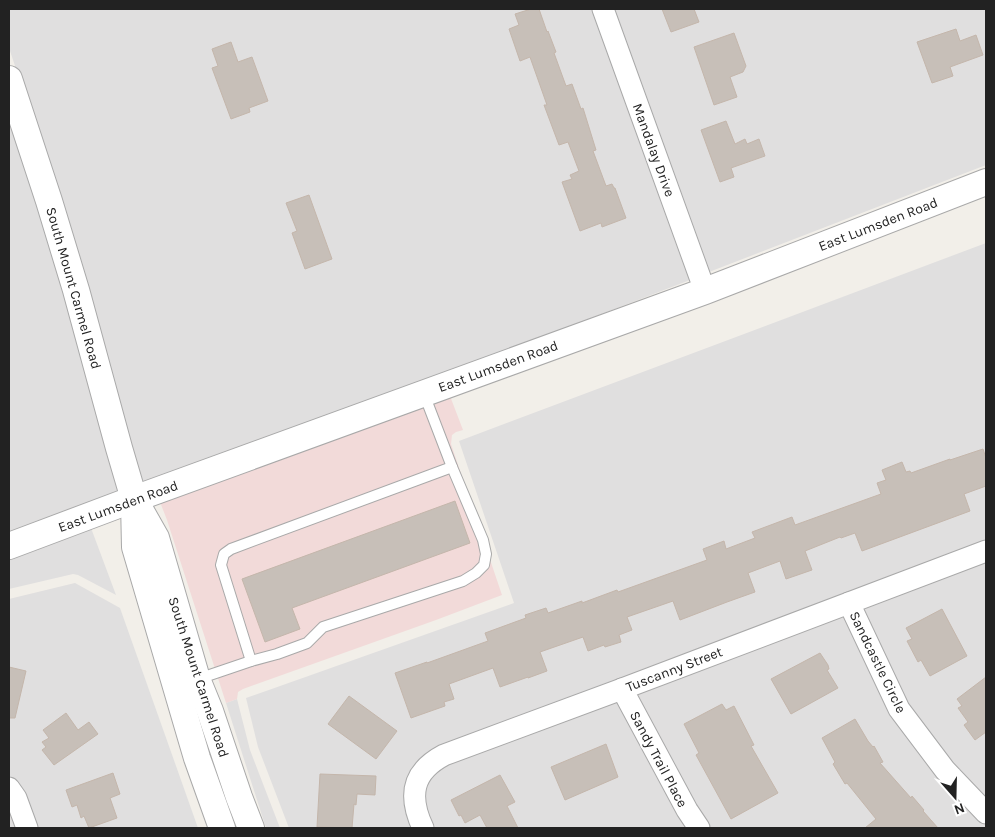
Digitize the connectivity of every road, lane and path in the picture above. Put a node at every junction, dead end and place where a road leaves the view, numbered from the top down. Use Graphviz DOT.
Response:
graph roads {
  1 [pos="602,9"];
  2 [pos="9,79"];
  3 [pos="986,182"];
  4 [pos="705,291"];
  5 [pos="424,394"];
  6 [pos="452,467"];
  7 [pos="134,499"];
  8 [pos="9,546"];
  9 [pos="986,551"];
  10 [pos="849,603"];
  11 [pos="252,661"];
  12 [pos="197,679"];
  13 [pos="622,689"];
  14 [pos="9,788"];
  15 [pos="986,813"];
  16 [pos="27,828"];
  17 [pos="222,828"];
  18 [pos="251,828"];
  19 [pos="422,828"];
  20 [pos="699,828"];
  1 -- 4 [label="street, Mandalay Drive"];
  2 -- 7 [label="street, South Mount Carmel Road"];
  3 -- 4 [label="street, East Lumsden Road"];
  4 -- 5 [label="street, East Lumsden Road"];
  5 -- 6 [label="lane"];
  5 -- 7 [label="street, East Lumsden Road"];
  6 -- 11 [label="lane"];
  6 -- 11 [label="lane"];
  7 -- 8 [label="street, East Lumsden Road"];
  7 -- 12 [label="street, South Mount Carmel Road"];
  7 -- 17 [label="street, South Mount Carmel Road"];
  9 -- 10 [label="street, Tuscanny Street"];
  10 -- 13 [label="street, Tuscanny Street"];
  10 -- 15 [label="street, Sandcastle Circle"];
  11 -- 12 [label="lane"];
  12 -- 18 [label="street, South Mount Carmel Road"];
  13 -- 19 [label="street, Tuscanny Street"];
  13 -- 20 [label="street, Sandy Trail Place"];
  14 -- 16 [label="street"];
}
